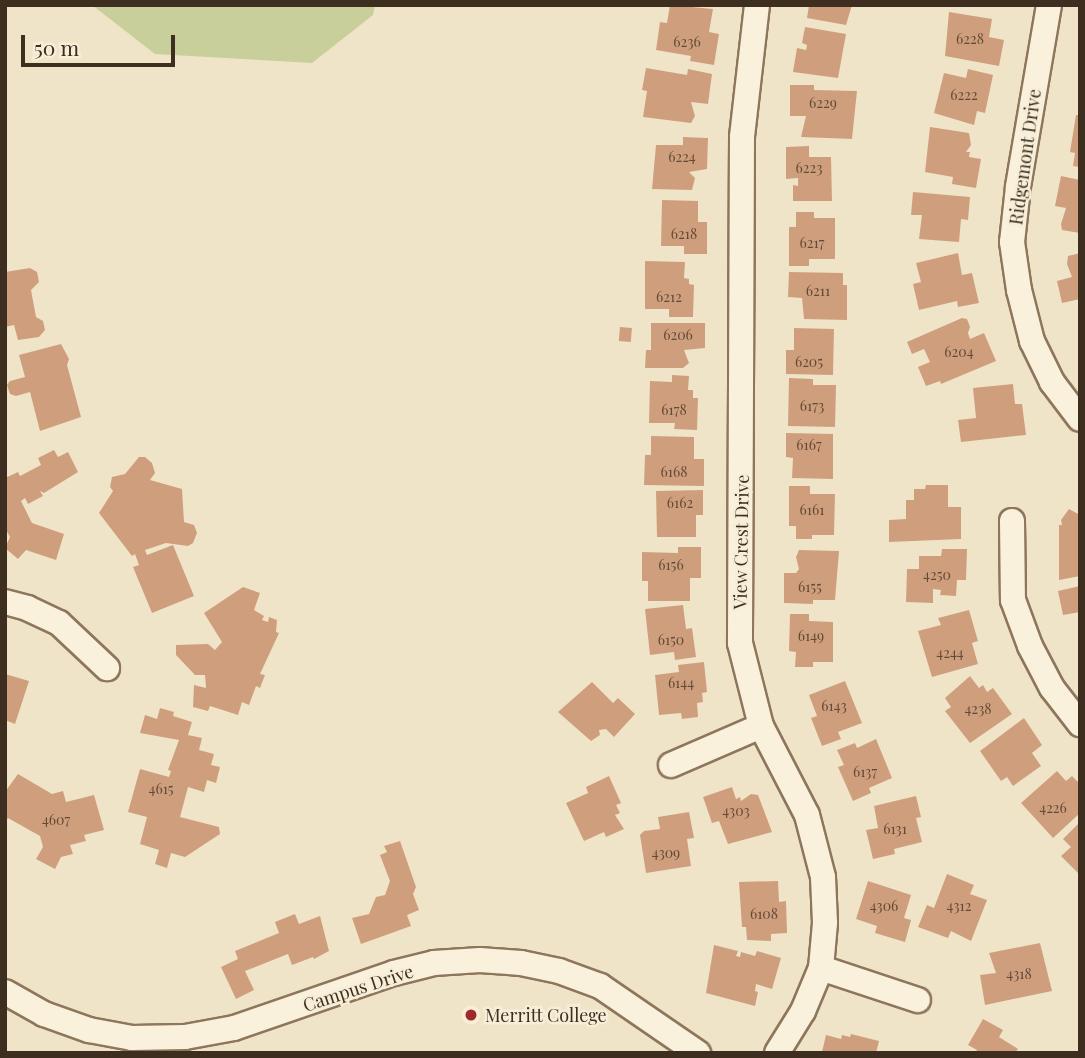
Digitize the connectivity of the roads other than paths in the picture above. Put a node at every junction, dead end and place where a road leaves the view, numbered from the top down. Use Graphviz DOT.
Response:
graph roads {
  1 [pos="757,5"];
  2 [pos="1049,5"];
  3 [pos="1080,419"];
  4 [pos="1012,521"];
  5 [pos="5,602"];
  6 [pos="107,668"];
  7 [pos="1080,724"];
  8 [pos="761,726"];
  9 [pos="671,765"];
  10 [pos="821,968"];
  11 [pos="5,992"];
  12 [pos="918,1000"];
  13 [pos="698,1053"];
  14 [pos="777,1053"];
  1 -- 8 [label="street, View Crest Drive"];
  2 -- 3 [label="street, Ridgemont Drive"];
  4 -- 7 [label="street"];
  5 -- 6 [label="street"];
  8 -- 9 [label="street"];
  8 -- 10 [label="street, View Crest Drive"];
  10 -- 12 [label="street"];
  10 -- 14 [label="street, View Crest Drive"];
  11 -- 13 [label="street, Campus Drive"];
}
